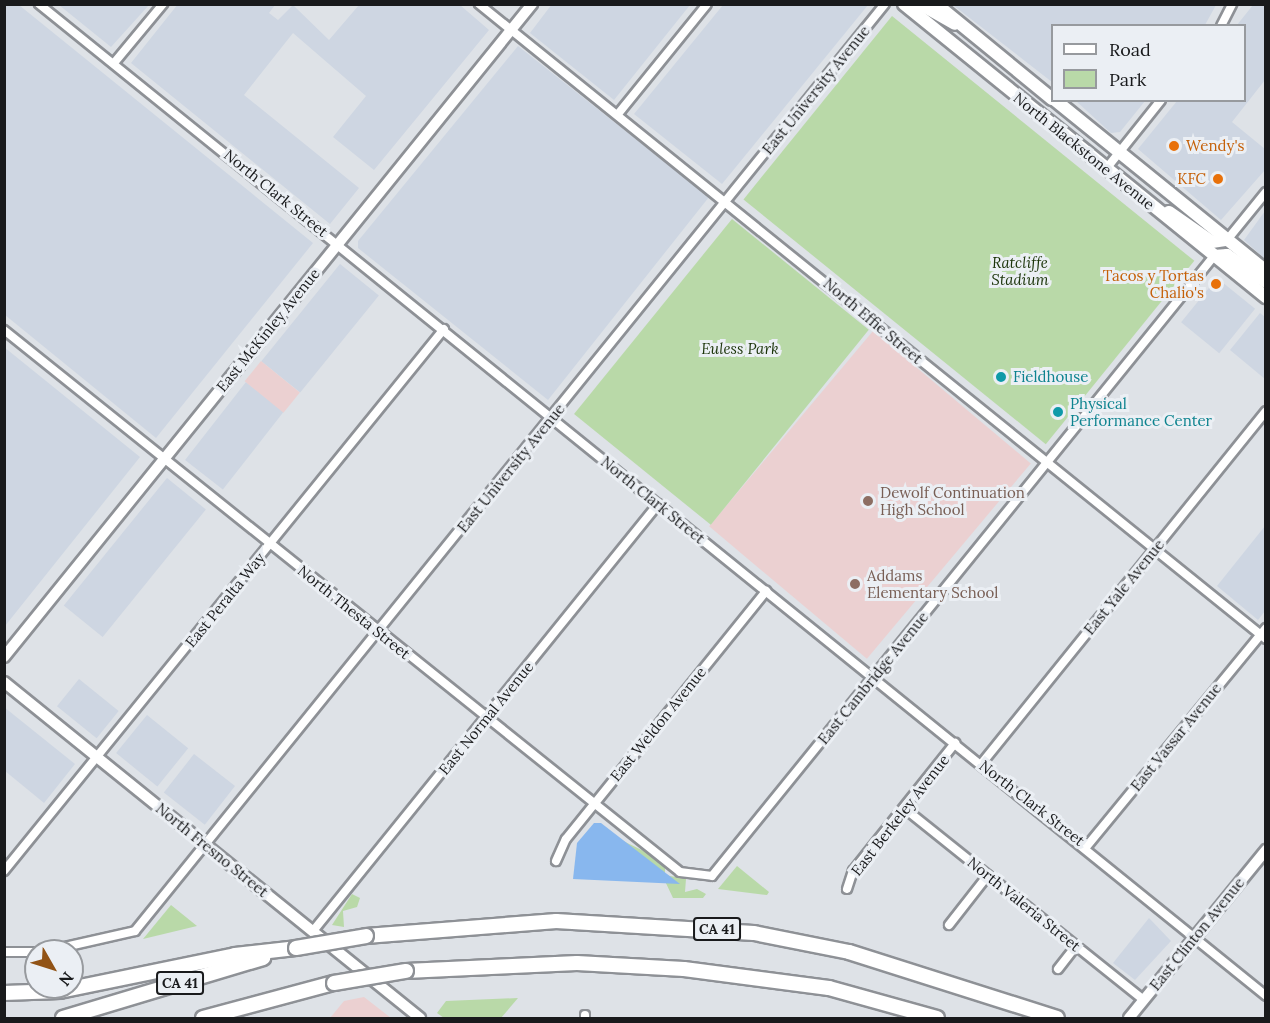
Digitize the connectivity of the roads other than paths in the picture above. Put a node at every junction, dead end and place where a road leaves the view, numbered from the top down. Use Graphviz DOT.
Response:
graph roads {
  1 [pos="39,4"];
  2 [pos="164,4"];
  3 [pos="479,4"];
  4 [pos="532,4"];
  5 [pos="707,4"];
  6 [pos="885,4"];
  7 [pos="904,4"];
  8 [pos="920,4"];
  9 [pos="936,4"];
  10 [pos="1232,4"];
  11 [pos="1222,24"];
  12 [pos="962,26"];
  13 [pos="511,30"];
  14 [pos="114,63"];
  15 [pos="1051,98"];
  16 [pos="1056,102"];
  17 [pos="1159,102"];
  18 [pos="618,114"];
  19 [pos="1119,153"];
  20 [pos="1106,169"];
  21 [pos="1266,192"];
  22 [pos="1137,194"];
  23 [pos="727,200"];
  24 [pos="1227,240"];
  25 [pos="338,243"];
  26 [pos="1214,256"];
  27 [pos="1266,271"];
  28 [pos="1266,282"];
  29 [pos="1266,297"];
  30 [pos="444,329"];
  31 [pos="4,330"];
  32 [pos="1266,411"];
  33 [pos="552,417"];
  34 [pos="165,458"];
  35 [pos="1045,463"];
  36 [pos="658,504"];
  37 [pos="270,545"];
  38 [pos="1153,550"];
  39 [pos="766,591"];
  40 [pos="379,632"];
  41 [pos="1264,634"];
  42 [pos="4,657"];
  43 [pos="874,677"];
  44 [pos="4,682"];
  45 [pos="485,718"];
  46 [pos="956,743"];
  47 [pos="96,757"];
  48 [pos="982,763"];
  49 [pos="593,805"];
  50 [pos="904,808"];
  51 [pos="205,844"];
  52 [pos="1087,846"];
  53 [pos="1266,850"];
  54 [pos="556,861"];
  55 [pos="4,871"];
  56 [pos="987,875"];
  57 [pos="712,876"];
  58 [pos="847,888"];
  59 [pos="949,925"];
  60 [pos="313,931"];
  61 [pos="1195,936"];
  62 [pos="84,943"];
  63 [pos="1076,946"];
  64 [pos="297,948"];
  65 [pos="4,952"];
  66 [pos="24,952"];
  67 [pos="1058,969"];
  68 [pos="4,993"];
  69 [pos="1266,996"];
  70 [pos="1144,1000"];
  71 [pos="249,1005"];
  72 [pos="63,1018"];
  73 [pos="203,1018"];
  74 [pos="212,1018"];
  75 [pos="418,1018"];
  76 [pos="937,1018"];
  77 [pos="1057,1018"];
  78 [pos="1129,1018"];
  1 -- 14 [label="street, North Clark Street"];
  2 -- 14 [label="street"];
  3 -- 13 [label="street, North Effie Street"];
  4 -- 13 [label="main road, East McKinley Avenue"];
  5 -- 18 [label="street"];
  6 -- 23 [label="street, East University Avenue"];
  7 -- 20 [label="main road, North Blackstone Avenue"];
  8 -- 12 [label="main road"];
  9 -- 12 [label="main road, North Blackstone Avenue"];
  10 -- 11 [label="street"];
  12 -- 15 [label="main road, North Blackstone Avenue"];
  13 -- 18 [label="street, North Effie Street"];
  13 -- 25 [label="main road, East McKinley Avenue"];
  14 -- 25 [label="street, North Clark Street"];
  16 -- 19 [label="main road, North Blackstone Avenue"];
  17 -- 19 [label="street"];
  18 -- 23 [label="street, North Effie Street"];
  19 -- 20 [label="street"];
  19 -- 24 [label="main road, North Blackstone Avenue"];
  20 -- 22 [label="main road, North Blackstone Avenue"];
  21 -- 24 [label="street"];
  22 -- 24 [label="main road"];
  22 -- 26 [label="main road, North Blackstone Avenue"];
  23 -- 33 [label="street, East University Avenue"];
  23 -- 35 [label="street, North Effie Street"];
  24 -- 27 [label="main road, North Blackstone Avenue"];
  25 -- 30 [label="street, North Clark Street"];
  25 -- 34 [label="main road, East McKinley Avenue"];
  26 -- 28 [label="main road"];
  26 -- 29 [label="main road, North Blackstone Avenue"];
  26 -- 35 [label="street, East Cambridge Avenue"];
  30 -- 33 [label="street, North Clark Street"];
  30 -- 37 [label="street, East Peralta Way"];
  31 -- 34 [label="street, North Thesta Street"];
  32 -- 38 [label="street, East Yale Avenue"];
  33 -- 36 [label="street, North Clark Street"];
  33 -- 40 [label="street, East University Avenue"];
  34 -- 37 [label="street, North Thesta Street"];
  34 -- 42 [label="main road, East McKinley Avenue"];
  35 -- 38 [label="street, North Effie Street"];
  35 -- 43 [label="street, East Cambridge Avenue"];
  36 -- 39 [label="street, North Clark Street"];
  36 -- 45 [label="street, East Normal Avenue"];
  37 -- 40 [label="street, North Thesta Street"];
  37 -- 47 [label="street, East Peralta Way"];
  38 -- 41 [label="street, North Effie Street"];
  38 -- 48 [label="street, East Yale Avenue"];
  39 -- 43 [label="street, North Clark Street"];
  39 -- 49 [label="street, East Weldon Avenue"];
  40 -- 45 [label="street, North Thesta Street"];
  40 -- 51 [label="street, East University Avenue"];
  41 -- 52 [label="street, East Vassar Avenue"];
  43 -- 46 [label="street, North Clark Street"];
  43 -- 57 [label="street, East Cambridge Avenue"];
  44 -- 47 [label="main road, North Fresno Street"];
  45 -- 49 [label="street, North Thesta Street"];
  45 -- 60 [label="street, East Normal Avenue"];
  46 -- 48 [label="street, North Clark Street"];
  46 -- 50 [label="street, East Berkeley Avenue"];
  47 -- 51 [label="main road, North Fresno Street"];
  47 -- 55 [label="street, East Peralta Way"];
  48 -- 52 [label="street, North Clark Street"];
  49 -- 54 [label="street, East Weldon Avenue"];
  49 -- 57 [label="street, North Thesta Street"];
  50 -- 56 [label="street, North Valeria Street"];
  50 -- 58 [label="street, East Berkeley Avenue"];
  51 -- 60 [label="main road, North Fresno Street"];
  51 -- 62 [label="street, East University Avenue"];
  52 -- 61 [label="street, North Clark Street"];
  53 -- 61 [label="main road, East Clinton Avenue"];
  56 -- 59 [label="street"];
  56 -- 63 [label="street, North Valeria Street"];
  60 -- 75 [label="main road, North Fresno Street"];
  61 -- 69 [label="street, North Clark Street"];
  61 -- 70 [label="main road, East Clinton Avenue"];
  63 -- 67 [label="street"];
  63 -- 70 [label="street, North Valeria Street"];
  64 -- 68 [label="highway"];
  64 -- 72 [label="highway, CA 41"];
  64 -- 77 [label="highway, CA 41, bridge"];
  65 -- 66 [label="street"];
  70 -- 78 [label="main road, East Clinton Avenue"];
  71 -- 73 [label="highway"];
  71 -- 74 [label="highway"];
  71 -- 76 [label="highway, bridge"];
}
